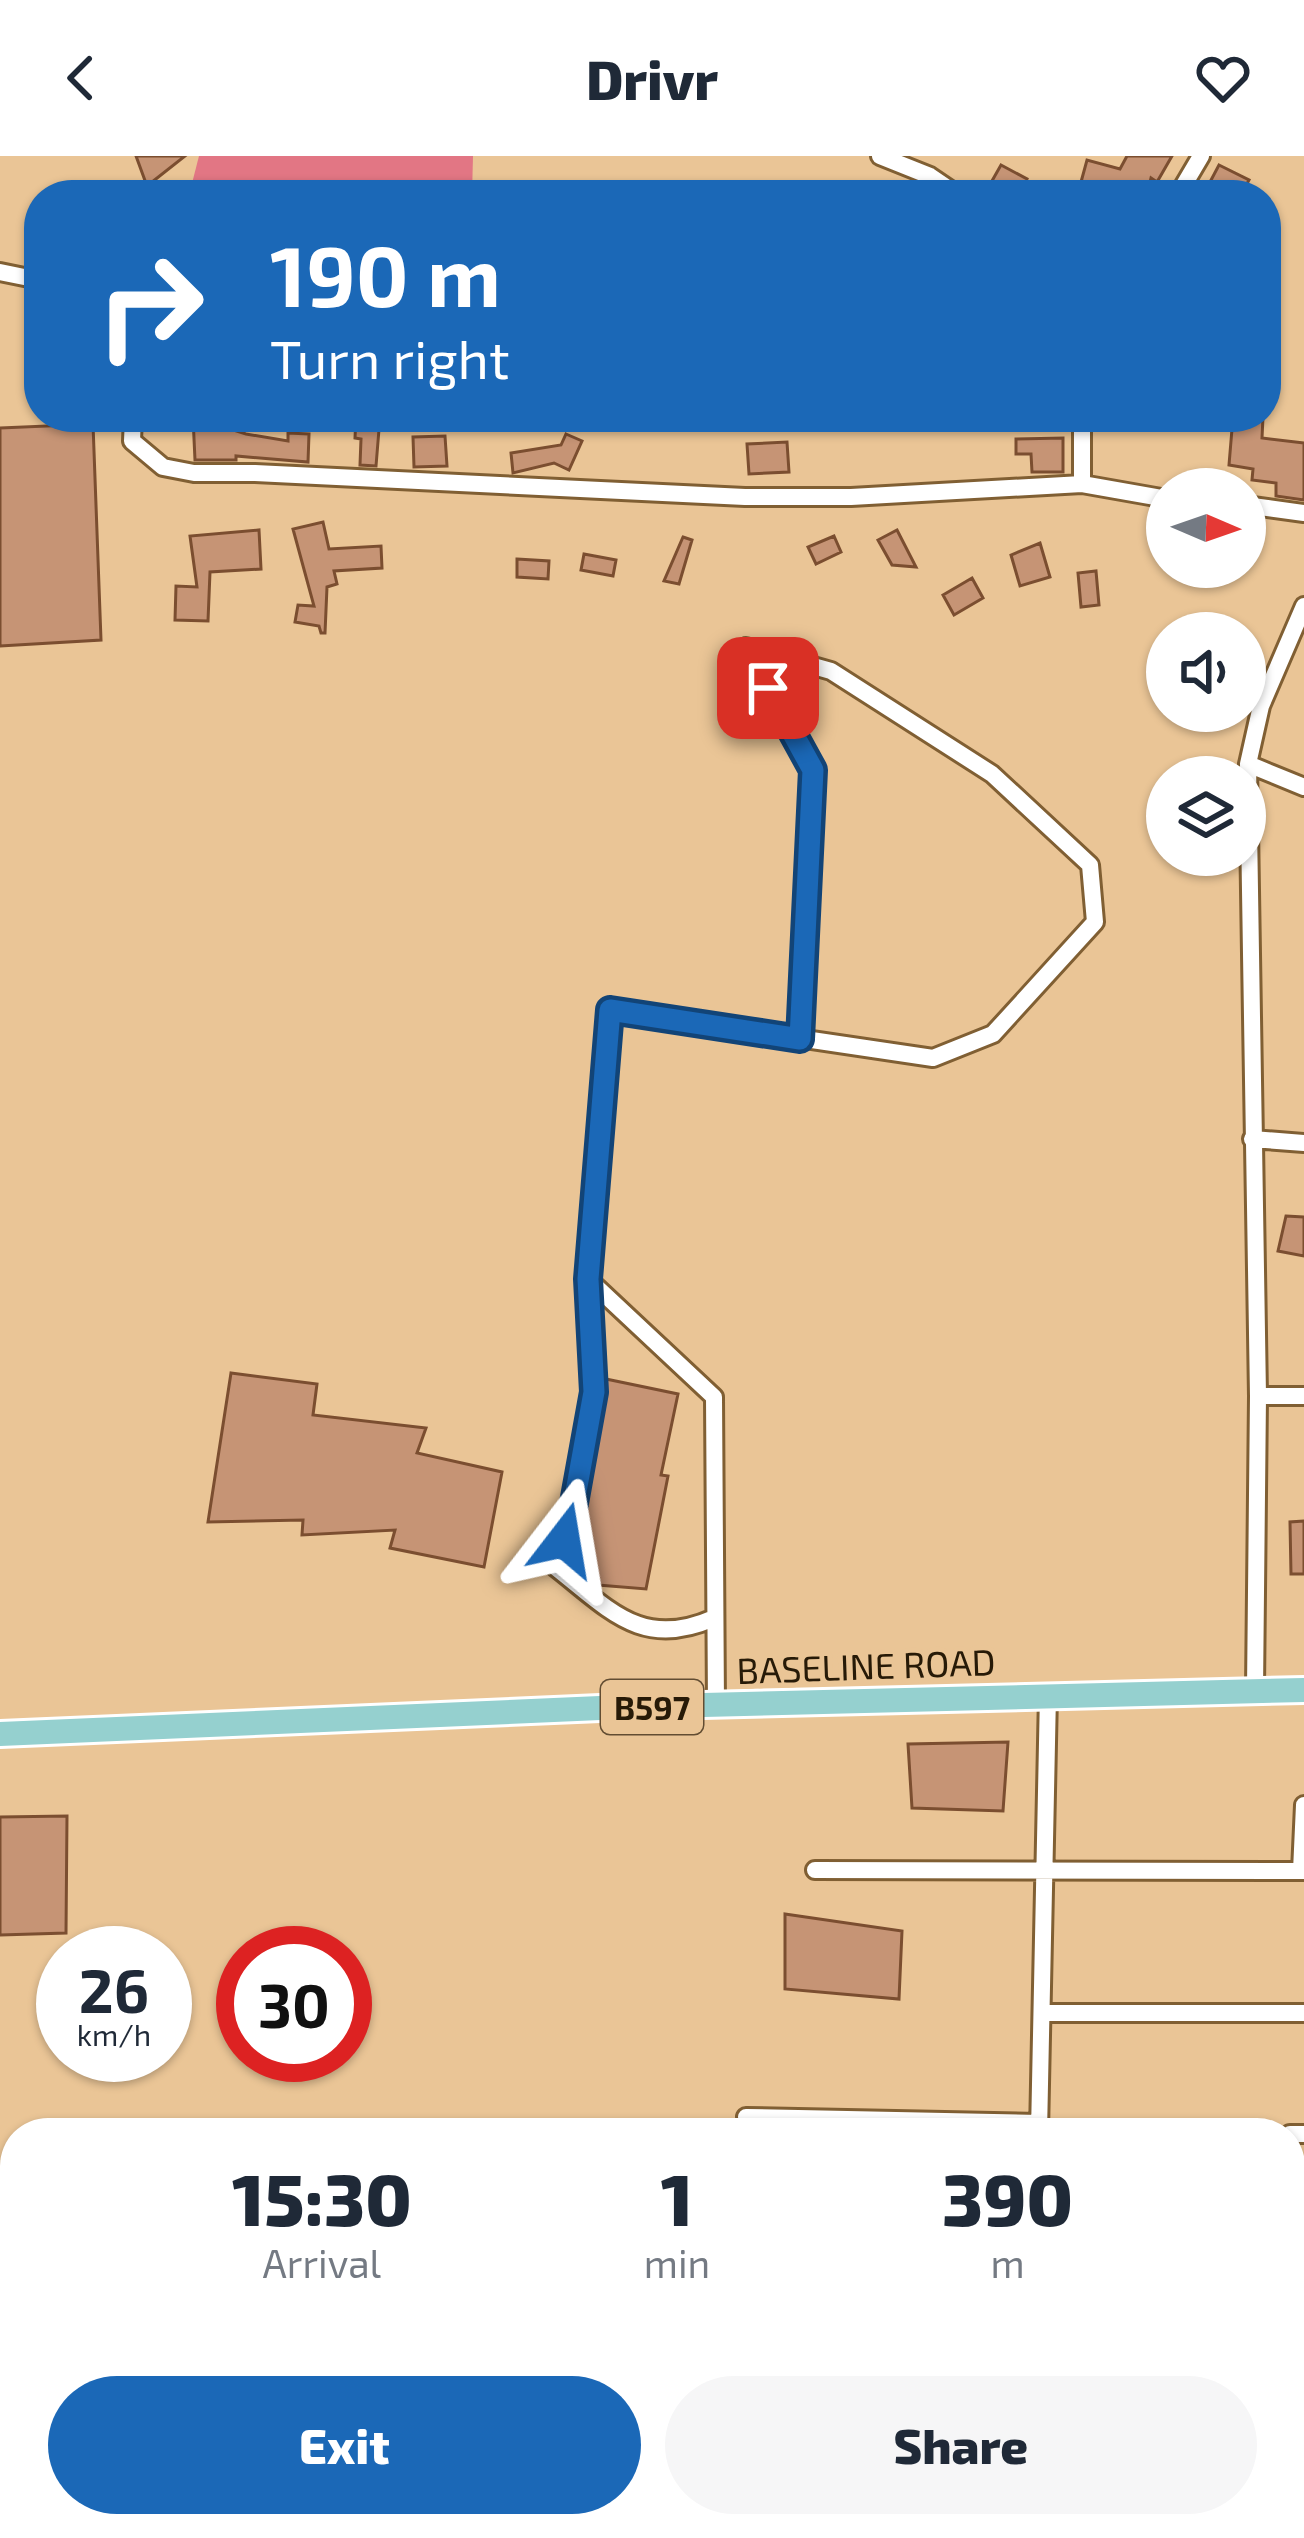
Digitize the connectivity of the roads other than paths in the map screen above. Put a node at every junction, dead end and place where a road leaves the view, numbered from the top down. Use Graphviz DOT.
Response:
graph roads {
  1 [pos="880,156"];
  2 [pos="936,180"];
  3 [pos="132,432"];
  4 [pos="1082,432"];
  5 [pos="1082,484"];
  6 [pos="1146,495"];
  7 [pos="1266,508"];
  8 [pos="1304,513"];
  9 [pos="1304,606"];
  10 [pos="1250,756"];
  11 [pos="1266,771"];
  12 [pos="1304,787"];
  13 [pos="1249,876"];
  14 [pos="800,1039"];
  15 [pos="1252,1139"];
  16 [pos="1304,1143"];
  17 [pos="588,1279"];
  18 [pos="1258,1396"];
  19 [pos="1304,1396"];
  20 [pos="715,1618"];
  21 [pos="1255,1690"];
  22 [pos="1304,1690"];
  23 [pos="1048,1694"];
  24 [pos="716,1706"];
  25 [pos="0,1734"];
  26 [pos="1304,1805"];
  27 [pos="1044,1869"];
  28 [pos="815,1870"];
  29 [pos="1302,1871"];
  30 [pos="1042,2013"];
  31 [pos="1304,2013"];
  32 [pos="746,2117"];
  33 [pos="752,2118"];
  34 [pos="1043,2118"];
  1 -- 2 [label="street"];
  3 -- 5 [label="street"];
  4 -- 5 [label="street"];
  5 -- 6 [label="street"];
  7 -- 8 [label="street"];
  9 -- 10 [label="street"];
  11 -- 12 [label="street"];
  13 -- 15 [label="street"];
  14 -- 14 [label="street"];
  14 -- 17 [label="street"];
  15 -- 16 [label="street"];
  15 -- 18 [label="street"];
  17 -- 20 [label="street"];
  17 -- 20 [label="street"];
  18 -- 19 [label="street"];
  18 -- 21 [label="street"];
  20 -- 24 [label="street"];
  21 -- 22 [label="main road, BASELINE ROAD / B597"];
  21 -- 23 [label="main road, BASELINE ROAD / B597"];
  23 -- 24 [label="main road, BASELINE ROAD / B597"];
  23 -- 27 [label="street"];
  24 -- 25 [label="main road, BASELINE ROAD / B597"];
  26 -- 29 [label="street"];
  27 -- 28 [label="street"];
  27 -- 29 [label="street"];
  27 -- 30 [label="street"];
  30 -- 31 [label="street"];
  30 -- 34 [label="street"];
  32 -- 33 [label="street"];
}
